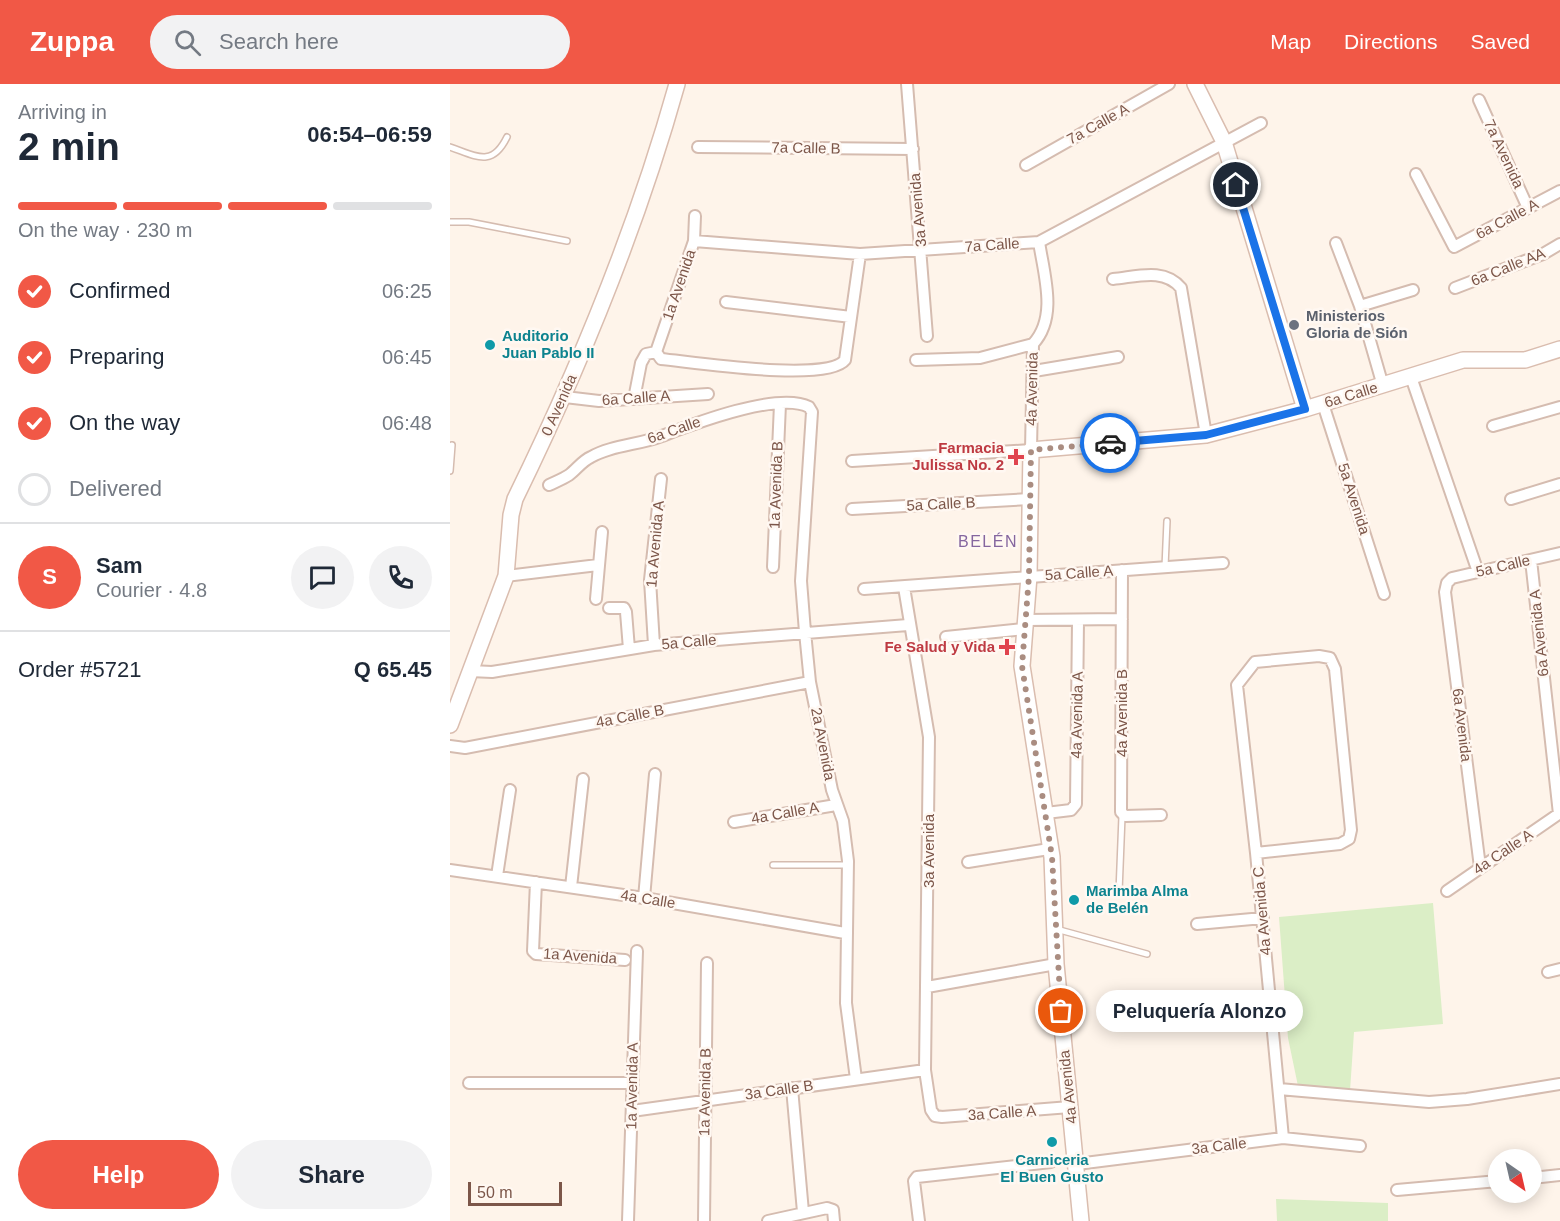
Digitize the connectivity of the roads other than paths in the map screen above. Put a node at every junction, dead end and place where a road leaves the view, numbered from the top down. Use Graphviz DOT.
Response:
graph roads {
  1 [pos="677,84"];
  2 [pos="907,84"];
  3 [pos="1169,84"];
  4 [pos="1195,84"];
  5 [pos="1479,100"];
  6 [pos="1261,123"];
  7 [pos="507,137"];
  8 [pos="1224,142"];
  9 [pos="450,147"];
  10 [pos="698,147"];
  11 [pos="913,149"];
  12 [pos="1026,165"];
  13 [pos="1416,174"];
  14 [pos="1560,191"];
  15 [pos="1528,208"];
  16 [pos="695,216"];
  17 [pos="450,222"];
  18 [pos="567,241"];
  19 [pos="694,241"];
  20 [pos="1039,242"];
  21 [pos="1336,243"];
  22 [pos="1560,244"];
  23 [pos="922,251"];
  24 [pos="860,254"];
  25 [pos="1113,279"];
  26 [pos="1455,288"];
  27 [pos="1413,290"];
  28 [pos="726,302"];
  29 [pos="1360,306"];
  30 [pos="851,317"];
  31 [pos="927,336"];
  32 [pos="1033,344"];
  33 [pos="1560,349"];
  34 [pos="656,352"];
  35 [pos="1118,357"];
  36 [pos="916,360"];
  37 [pos="1034,371"];
  38 [pos="1411,377"];
  39 [pos="1383,386"];
  40 [pos="708,394"];
  41 [pos="565,397"];
  42 [pos="634,399"];
  43 [pos="780,404"];
  44 [pos="1323,404"];
  45 [pos="809,407"];
  46 [pos="1560,408"];
  47 [pos="1305,409"];
  48 [pos="1492,426"];
  49 [pos="1206,435"];
  50 [pos="452,446"];
  51 [pos="1031,450"];
  52 [pos="852,461"];
  53 [pos="450,471"];
  54 [pos="661,479"];
  55 [pos="1560,484"];
  56 [pos="549,485"];
  57 [pos="1030,499"];
  58 [pos="1511,499"];
  59 [pos="852,509"];
  60 [pos="1167,521"];
  61 [pos="602,532"];
  62 [pos="1560,553"];
  63 [pos="1531,560"];
  64 [pos="1223,563"];
  65 [pos="598,565"];
  66 [pos="773,567"];
  67 [pos="1165,567"];
  68 [pos="1122,570"];
  69 [pos="1478,572"];
  70 [pos="506,576"];
  71 [pos="1029,576"];
  72 [pos="1447,583"];
  73 [pos="904,587"];
  74 [pos="864,590"];
  75 [pos="1384,594"];
  76 [pos="596,600"];
  77 [pos="609,608"];
  78 [pos="1122,619"];
  79 [pos="1078,621"];
  80 [pos="909,625"];
  81 [pos="1025,625"];
  82 [pos="805,632"];
  83 [pos="946,637"];
  84 [pos="654,645"];
  85 [pos="629,649"];
  86 [pos="470,671"];
  87 [pos="810,681"];
  88 [pos="450,726"];
  89 [pos="450,746"];
  90 [pos="655,774"];
  91 [pos="583,779"];
  92 [pos="510,790"];
  93 [pos="836,805"];
  94 [pos="1046,813"];
  95 [pos="1560,814"];
  96 [pos="1161,815"];
  97 [pos="1122,816"];
  98 [pos="734,822"];
  99 [pos="1049,849"];
  100 [pos="1256,854"];
  101 [pos="968,862"];
  102 [pos="773,865"];
  103 [pos="848,866"];
  104 [pos="1480,867"];
  105 [pos="450,870"];
  106 [pos="497,876"];
  107 [pos="537,882"];
  108 [pos="571,887"];
  109 [pos="1447,891"];
  110 [pos="1119,892"];
  111 [pos="644,898"];
  112 [pos="1263,918"];
  113 [pos="1197,924"];
  114 [pos="1055,928"];
  115 [pos="845,933"];
  116 [pos="637,951"];
  117 [pos="1147,954"];
  118 [pos="625,960"];
  119 [pos="707,963"];
  120 [pos="1056,964"];
  121 [pos="1560,969"];
  122 [pos="1548,972"];
  123 [pos="927,987"];
  124 [pos="925,1070"];
  125 [pos="856,1079"];
  126 [pos="469,1083"];
  127 [pos="631,1083"];
  128 [pos="1560,1084"];
  129 [pos="792,1088"];
  130 [pos="1279,1089"];
  131 [pos="705,1101"];
  132 [pos="1070,1107"];
  133 [pos="632,1111"];
  134 [pos="935,1116"];
  135 [pos="1283,1138"];
  136 [pos="1360,1146"];
  137 [pos="1051,1162"];
  138 [pos="1077,1164"];
  139 [pos="1560,1175"];
  140 [pos="1542,1177"];
  141 [pos="1488,1182"];
  142 [pos="1397,1190"];
  143 [pos="803,1212"];
  144 [pos="789,1219"];
  145 [pos="628,1221"];
  146 [pos="704,1221"];
  147 [pos="768,1221"];
  148 [pos="834,1221"];
  149 [pos="919,1221"];
  150 [pos="1081,1221"];
  1 -- 41 [label="street, 0 Avenida"];
  2 -- 11 [label="street, 3a Avenida"];
  3 -- 12 [label="street, 7a Calle A"];
  4 -- 8 [label="street"];
  5 -- 15 [label="street, 7a Avenida"];
  6 -- 8 [label="street, 7a Calle"];
  7 -- 9 [label="lane"];
  8 -- 20 [label="street, 7a Calle"];
  8 -- 47 [label="street"];
  10 -- 11 [label="street, 7a Calle B"];
  11 -- 23 [label="street, 3a Avenida"];
  13 -- 15 [label="street, 6a Calle A"];
  14 -- 15 [label="street, 6a Calle A"];
  16 -- 19 [label="street, 1a Avenida"];
  17 -- 18 [label="lane"];
  19 -- 24 [label="street, 7a Calle"];
  19 -- 34 [label="street, 1a Avenida"];
  20 -- 23 [label="street, 7a Calle"];
  20 -- 32 [label="street, 4a Avenida"];
  21 -- 29 [label="street"];
  22 -- 26 [label="street, 6a Calle AA"];
  23 -- 24 [label="street, 7a Calle"];
  23 -- 31 [label="street, 3a Avenida"];
  24 -- 30 [label="street"];
  25 -- 49 [label="street"];
  27 -- 29 [label="street"];
  28 -- 30 [label="street"];
  29 -- 39 [label="street"];
  30 -- 34 [label="street"];
  32 -- 36 [label="street"];
  32 -- 37 [label="street, 4a Avenida"];
  33 -- 38 [label="street, 6a Calle"];
  34 -- 42 [label="street"];
  35 -- 37 [label="street"];
  37 -- 51 [label="street, 4a Avenida"];
  38 -- 39 [label="street, 6a Calle"];
  38 -- 69 [label="street"];
  39 -- 44 [label="street, 6a Calle"];
  40 -- 42 [label="street, 6a Calle A"];
  41 -- 42 [label="street, 6a Calle A"];
  41 -- 70 [label="street, 0 Avenida"];
  43 -- 45 [label="street, 6a Calle"];
  43 -- 56 [label="street, 6a Calle"];
  43 -- 66 [label="street, 1a Avenida B"];
  44 -- 47 [label="street, 6a Calle"];
  44 -- 75 [label="street, 5a Avenida"];
  45 -- 82 [label="street, 2a Avenida"];
  46 -- 48 [label="street"];
  47 -- 49 [label="street, 6a Calle"];
  49 -- 51 [label="street, 6a Calle"];
  50 -- 53 [label="lane"];
  51 -- 52 [label="street, 6a Calle"];
  51 -- 57 [label="street, 4a Avenida"];
  54 -- 84 [label="street, 1a Avenida A"];
  55 -- 58 [label="street"];
  57 -- 59 [label="street, 5a Calle B"];
  57 -- 71 [label="street, 4a Avenida"];
  60 -- 67 [label="lane"];
  61 -- 65 [label="street"];
  62 -- 63 [label="street, 5a Calle"];
  63 -- 69 [label="street, 5a Calle"];
  63 -- 95 [label="street, 6a Avenida A"];
  64 -- 67 [label="street, 5a Calle A"];
  65 -- 70 [label="street"];
  65 -- 76 [label="street"];
  67 -- 68 [label="street, 5a Calle A"];
  68 -- 71 [label="street, 5a Calle A"];
  68 -- 78 [label="street, 4a Avenida B"];
  69 -- 72 [label="street, 5a Calle"];
  70 -- 86 [label="street, 0 Avenida"];
  71 -- 73 [label="street, 5a Calle A"];
  71 -- 81 [label="street, 4a Avenida"];
  72 -- 104 [label="street, 6a Avenida"];
  73 -- 74 [label="street, 5a Calle A"];
  73 -- 80 [label="street, 3a Avenida"];
  77 -- 85 [label="street"];
  78 -- 79 [label="street"];
  78 -- 97 [label="street, 4a Avenida B"];
  79 -- 81 [label="street"];
  79 -- 94 [label="street, 4a Avenida A"];
  80 -- 82 [label="street, 5a Calle"];
  80 -- 123 [label="street, 3a Avenida"];
  81 -- 83 [label="street"];
  81 -- 94 [label="street, 4a Avenida"];
  82 -- 84 [label="street, 5a Calle"];
  82 -- 87 [label="street, 2a Avenida"];
  84 -- 85 [label="street, 5a Calle"];
  85 -- 86 [label="street, 5a Calle"];
  86 -- 88 [label="street, 0 Avenida"];
  87 -- 89 [label="street, 4a Calle B"];
  87 -- 93 [label="street, 2a Avenida"];
  90 -- 111 [label="street"];
  91 -- 108 [label="street"];
  92 -- 106 [label="street"];
  93 -- 98 [label="street, 4a Calle A"];
  93 -- 103 [label="street, 2a Avenida"];
  94 -- 99 [label="street, 4a Avenida"];
  95 -- 104 [label="street, 4a Calle A"];
  96 -- 97 [label="street"];
  97 -- 110 [label="lane"];
  99 -- 101 [label="street"];
  99 -- 114 [label="street, 4a Avenida"];
  100 -- 100 [label="street, 4a Avenida C"];
  100 -- 112 [label="street, 4a Avenida C"];
  102 -- 103 [label="lane"];
  103 -- 115 [label="street, 2a Avenida"];
  104 -- 109 [label="street, 4a Calle A"];
  105 -- 106 [label="street, 4a Calle"];
  106 -- 107 [label="street, 4a Calle"];
  107 -- 108 [label="street, 4a Calle"];
  107 -- 118 [label="street, 1a Avenida"];
  108 -- 111 [label="street, 4a Calle"];
  111 -- 115 [label="street, 4a Calle"];
  112 -- 113 [label="street"];
  112 -- 130 [label="street, 4a Avenida C"];
  114 -- 117 [label="lane"];
  114 -- 120 [label="street, 4a Avenida"];
  115 -- 125 [label="street, 2a Avenida"];
  116 -- 127 [label="street, 1a Avenida A"];
  119 -- 131 [label="street, 1a Avenida B"];
  120 -- 123 [label="street"];
  120 -- 132 [label="street, 4a Avenida"];
  121 -- 122 [label="street"];
  123 -- 124 [label="street, 3a Avenida"];
  124 -- 125 [label="street, 3a Calle B"];
  124 -- 134 [label="street, 3a Avenida"];
  125 -- 129 [label="street, 3a Calle B"];
  126 -- 127 [label="street"];
  127 -- 133 [label="street, 1a Avenida A"];
  128 -- 130 [label="street"];
  129 -- 131 [label="street, 3a Calle B"];
  129 -- 143 [label="street"];
  130 -- 135 [label="street, 4a Avenida C"];
  131 -- 133 [label="street, 3a Calle B"];
  131 -- 146 [label="street, 1a Avenida B"];
  132 -- 134 [label="street, 3a Calle A"];
  132 -- 138 [label="street, 4a Avenida"];
  133 -- 145 [label="street, 1a Avenida A"];
  135 -- 136 [label="street, 3a Calle"];
  135 -- 138 [label="street, 3a Calle"];
  137 -- 149 [label="street"];
  138 -- 150 [label="street, 4a Avenida"];
  139 -- 140 [label="street"];
  141 -- 142 [label="street"];
  143 -- 144 [label="street"];
  143 -- 148 [label="street"];
  144 -- 147 [label="street"];
}
